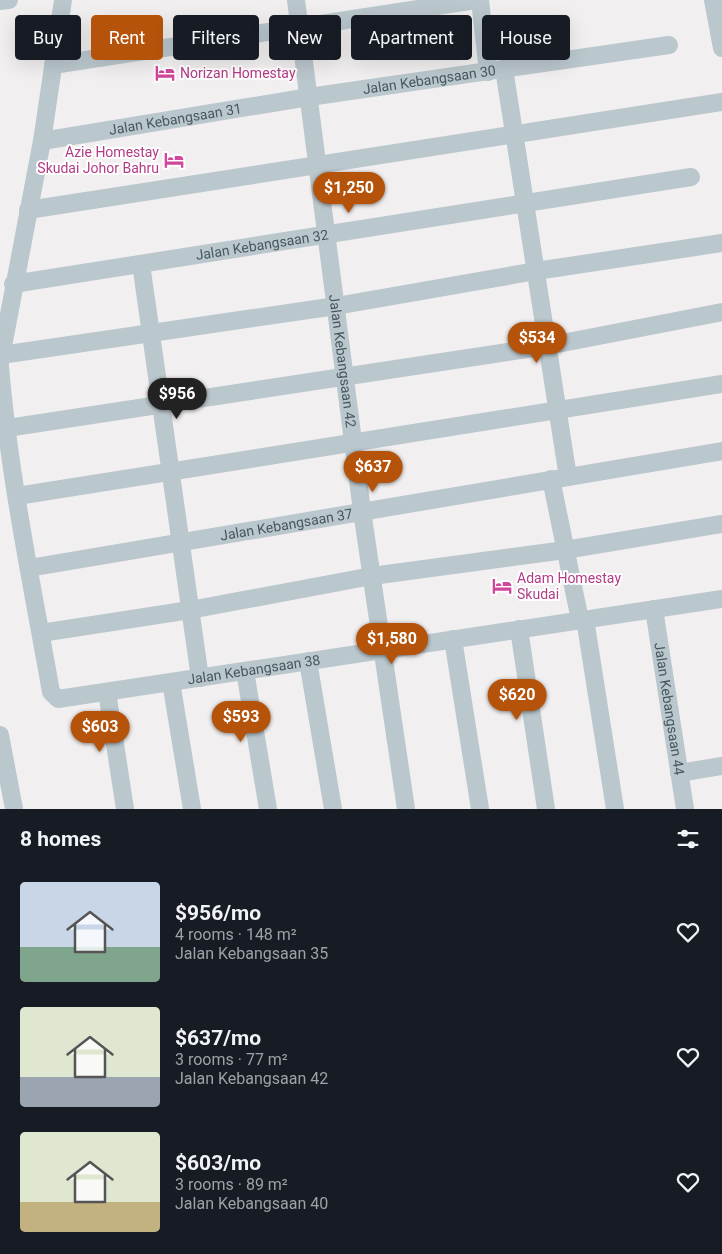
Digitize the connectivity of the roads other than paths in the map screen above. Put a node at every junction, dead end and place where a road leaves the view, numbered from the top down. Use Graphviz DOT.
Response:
graph roads {
  1 [pos="9,0"];
  2 [pos="63,0"];
  3 [pos="296,0"];
  4 [pos="476,0"];
  5 [pos="480,0"];
  6 [pos="713,0"];
  7 [pos="0,2"];
  8 [pos="298,15"];
  9 [pos="341,21"];
  10 [pos="269,33"];
  11 [pos="668,45"];
  12 [pos="722,48"];
  13 [pos="304,60"];
  14 [pos="53,66"];
  15 [pos="496,70"];
  16 [pos="309,97"];
  17 [pos="722,102"];
  18 [pos="514,135"];
  19 [pos="42,140"];
  20 [pos="318,166"];
  21 [pos="690,177"];
  22 [pos="525,203"];
  23 [pos="28,210"];
  24 [pos="326,234"];
  25 [pos="722,243"];
  26 [pos="141,264"];
  27 [pos="536,271"];
  28 [pos="13,284"];
  29 [pos="336,306"];
  30 [pos="722,312"];
  31 [pos="150,333"];
  32 [pos="547,346"];
  33 [pos="0,361"];
  34 [pos="345,377"];
  35 [pos="722,384"];
  36 [pos="161,406"];
  37 [pos="557,410"];
  38 [pos="2,429"];
  39 [pos="353,443"];
  40 [pos="722,451"];
  41 [pos="170,470"];
  42 [pos="559,478"];
  43 [pos="16,496"];
  44 [pos="362,511"];
  45 [pos="722,524"];
  46 [pos="180,542"];
  47 [pos="565,550"];
  48 [pos="29,568"];
  49 [pos="372,576"];
  50 [pos="721,603"];
  51 [pos="654,609"];
  52 [pos="190,610"];
  53 [pos="583,620"];
  54 [pos="519,629"];
  55 [pos="41,633"];
  56 [pos="453,639"];
  57 [pos="381,650"];
  58 [pos="308,661"];
  59 [pos="245,671"];
  60 [pos="200,678"];
  61 [pos="172,682"];
  62 [pos="107,692"];
  63 [pos="0,735"];
  64 [pos="722,766"];
  65 [pos="679,773"];
  66 [pos="14,809"];
  67 [pos="125,809"];
  68 [pos="192,809"];
  69 [pos="268,809"];
  70 [pos="333,809"];
  71 [pos="406,809"];
  72 [pos="480,809"];
  73 [pos="546,809"];
  74 [pos="616,809"];
  75 [pos="685,809"];
  1 -- 7 [label="street"];
  2 -- 14 [label="street"];
  3 -- 8 [label="street, Jalan Kebangsaan 42"];
  4 -- 9 [label="street"];
  5 -- 15 [label="street"];
  6 -- 12 [label="street"];
  10 -- 14 [label="street"];
  11 -- 15 [label="street, Jalan Kebangsaan 30"];
  13 -- 16 [label="street, Jalan Kebangsaan 42"];
  14 -- 19 [label="street"];
  15 -- 16 [label="street, Jalan Kebangsaan 30"];
  15 -- 18 [label="street"];
  16 -- 19 [label="street, Jalan Kebangsaan 31"];
  16 -- 20 [label="street, Jalan Kebangsaan 42"];
  17 -- 18 [label="street"];
  18 -- 20 [label="street"];
  18 -- 22 [label="street"];
  19 -- 23 [label="street"];
  20 -- 23 [label="street"];
  20 -- 24 [label="street, Jalan Kebangsaan 42"];
  21 -- 22 [label="street, Jalan Kebangsaan 32"];
  22 -- 24 [label="street, Jalan Kebangsaan 32"];
  22 -- 27 [label="street"];
  23 -- 28 [label="street"];
  24 -- 26 [label="street, Jalan Kebangsaan 32"];
  24 -- 29 [label="street, Jalan Kebangsaan 42"];
  25 -- 27 [label="street"];
  26 -- 28 [label="street, Jalan Kebangsaan 32"];
  26 -- 31 [label="street"];
  27 -- 29 [label="street"];
  27 -- 32 [label="street"];
  28 -- 33 [label="street"];
  29 -- 31 [label="street"];
  29 -- 34 [label="street, Jalan Kebangsaan 42"];
  30 -- 32 [label="street"];
  31 -- 33 [label="street"];
  31 -- 36 [label="street"];
  32 -- 34 [label="street"];
  32 -- 37 [label="street"];
  33 -- 38 [label="street"];
  34 -- 36 [label="street"];
  34 -- 39 [label="street, Jalan Kebangsaan 42"];
  35 -- 37 [label="street"];
  36 -- 38 [label="street"];
  36 -- 41 [label="street"];
  37 -- 39 [label="street"];
  37 -- 42 [label="street"];
  38 -- 43 [label="street"];
  39 -- 41 [label="street"];
  39 -- 44 [label="street, Jalan Kebangsaan 42"];
  40 -- 42 [label="street, Jalan Kebangsaan 37"];
  41 -- 43 [label="street"];
  41 -- 46 [label="street"];
  42 -- 44 [label="street, Jalan Kebangsaan 37"];
  42 -- 47 [label="street"];
  43 -- 48 [label="street"];
  44 -- 46 [label="street, Jalan Kebangsaan 37"];
  44 -- 49 [label="street, Jalan Kebangsaan 42"];
  45 -- 47 [label="street"];
  46 -- 48 [label="street, Jalan Kebangsaan 37"];
  46 -- 52 [label="street"];
  47 -- 49 [label="street"];
  47 -- 53 [label="street"];
  48 -- 55 [label="street"];
  49 -- 52 [label="street"];
  49 -- 57 [label="street, Jalan Kebangsaan 42"];
  50 -- 51 [label="street, Jalan Kebangsaan 38"];
  51 -- 53 [label="street, Jalan Kebangsaan 38"];
  51 -- 65 [label="street, Jalan Kebangsaan 44"];
  52 -- 55 [label="street"];
  52 -- 60 [label="street"];
  53 -- 54 [label="street, Jalan Kebangsaan 38"];
  53 -- 74 [label="street"];
  54 -- 56 [label="street, Jalan Kebangsaan 38"];
  54 -- 73 [label="street"];
  55 -- 62 [label="street, Jalan Kebangsaan 38"];
  56 -- 57 [label="street, Jalan Kebangsaan 38"];
  56 -- 72 [label="street"];
  57 -- 58 [label="street, Jalan Kebangsaan 38"];
  57 -- 71 [label="street, Jalan Kebangsaan 42"];
  58 -- 59 [label="street, Jalan Kebangsaan 38"];
  58 -- 70 [label="street"];
  59 -- 60 [label="street, Jalan Kebangsaan 38"];
  59 -- 69 [label="street"];
  60 -- 61 [label="street, Jalan Kebangsaan 38"];
  61 -- 62 [label="street, Jalan Kebangsaan 38"];
  61 -- 68 [label="street"];
  62 -- 67 [label="street"];
  63 -- 66 [label="street"];
  64 -- 65 [label="street"];
  65 -- 75 [label="street, Jalan Kebangsaan 44"];
}
